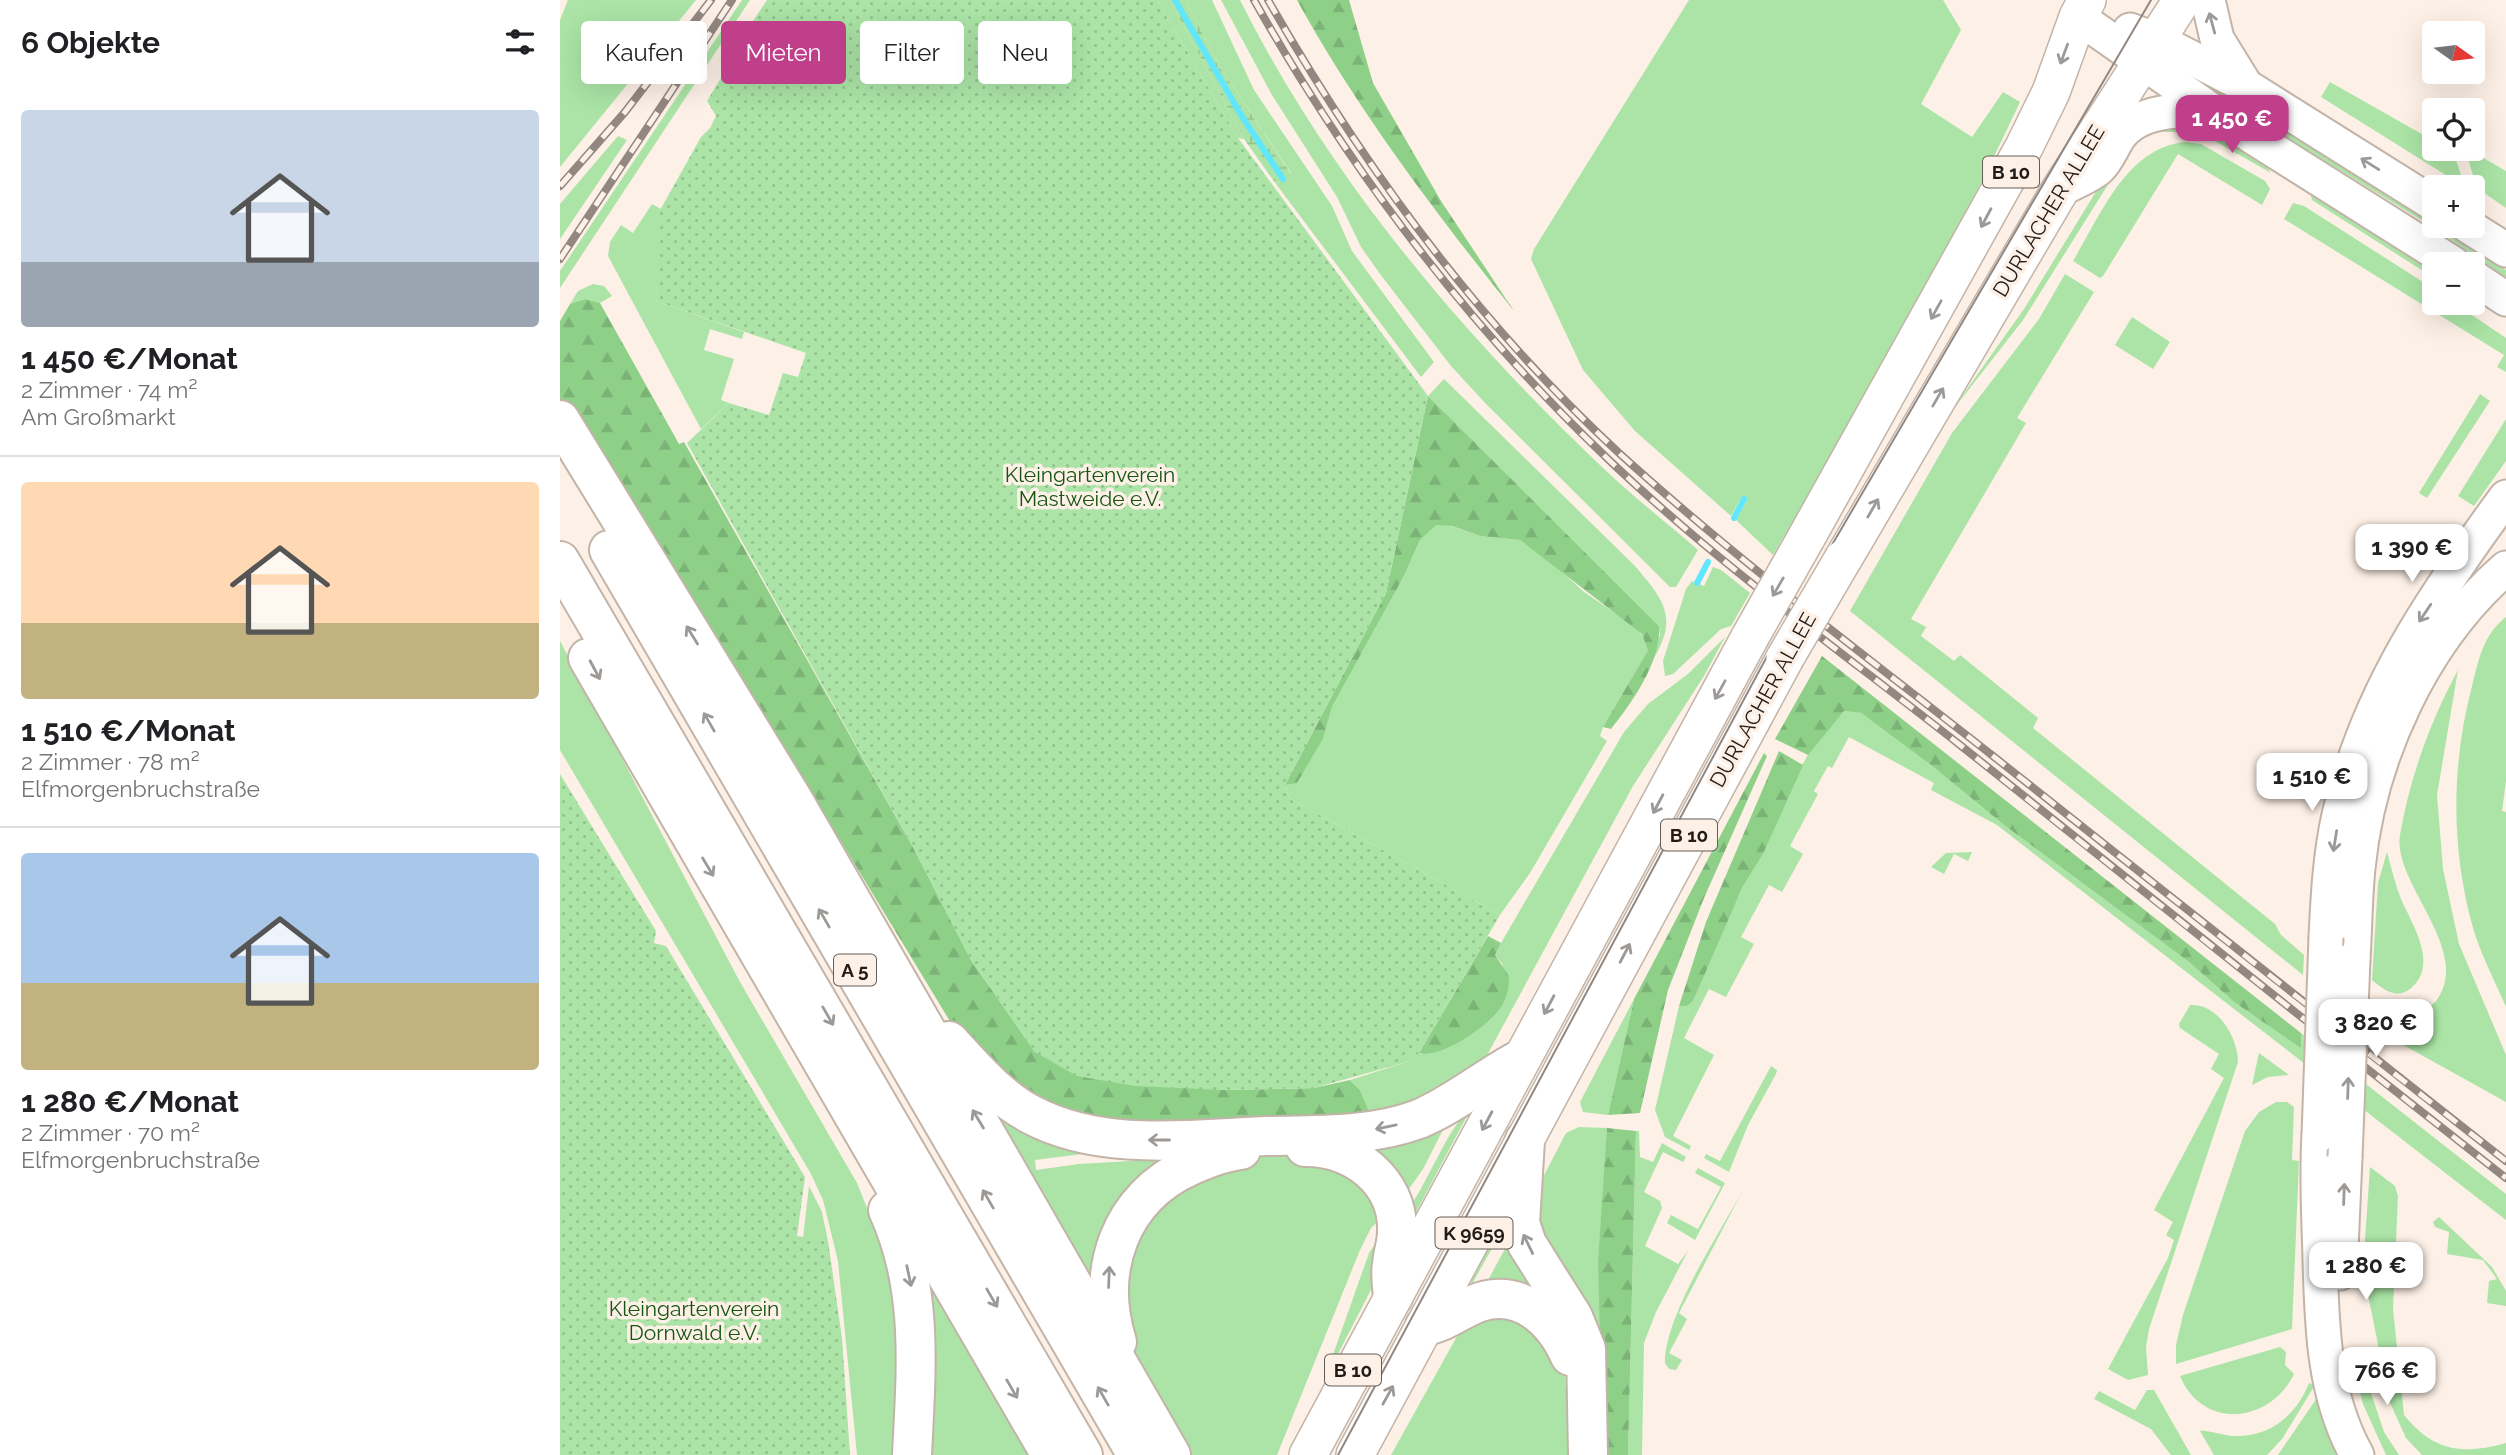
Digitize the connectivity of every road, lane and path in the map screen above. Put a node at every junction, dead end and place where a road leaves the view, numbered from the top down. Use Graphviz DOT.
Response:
graph roads {
  1 [pos="2182,0"];
  2 [pos="2208,0"];
  3 [pos="2082,8"];
  4 [pos="2149,51"];
  5 [pos="2246,86"];
  6 [pos="2224,119"];
  7 [pos="2060,190"];
  8 [pos="2422,196"];
  9 [pos="2485,237"];
  10 [pos="2506,250"];
  11 [pos="2435,252"];
  12 [pos="2485,285"];
  13 [pos="2506,299"];
  14 [pos="560,421"];
  15 [pos="560,466"];
  16 [pos="2506,497"];
  17 [pos="560,561"];
  18 [pos="2506,568"];
  19 [pos="560,584"];
  20 [pos="900,988"];
  21 [pos="1593,1013"];
  22 [pos="1519,1060"];
  23 [pos="841,1098"];
  24 [pos="1525,1140"];
  25 [pos="1393,1297"];
  26 [pos="1425,1326"];
  27 [pos="1133,1391"];
  28 [pos="912,1455"];
  29 [pos="1051,1455"];
  30 [pos="1083,1455"];
  31 [pos="1137,1455"];
  32 [pos="1171,1455"];
  33 [pos="1308,1455"];
  34 [pos="1355,1455"];
  35 [pos="1577,1455"];
  36 [pos="1588,1455"];
  37 [pos="2357,1455"];
  38 [pos="2380,1455"];
  1 -- 4 [label="main road, DURLACHER ALLEE / B 10"];
  5 -- 2 [label="main road, one-way"];
  3 -- 4 [label="main road"];
  3 -- 22 [label="main road, DURLACHER ALLEE / B 10, one-way, bridge"];
  4 -- 5 [label="main road"];
  4 -- 6 [label="main road"];
  4 -- 7 [label="main road, DURLACHER ALLEE / B 10"];
  8 -- 5 [label="main road, one-way"];
  6 -- 7 [label="main road"];
  6 -- 11 [label="main road"];
  21 -- 7 [label="main road, DURLACHER ALLEE / B 10, one-way, bridge"];
  9 -- 10 [label="main road"];
  12 -- 13 [label="main road"];
  20 -- 14 [label="highway, one-way"];
  31 -- 15 [label="highway, A 5, one-way"];
  16 -- 37 [label="main road, one-way, bridge"];
  17 -- 30 [label="highway, A 5, one-way"];
  38 -- 18 [label="main road, one-way, bridge"];
  19 -- 23 [label="highway, one-way"];
  22 -- 20 [label="highway, one-way"];
  27 -- 20 [label="highway, one-way"];
  21 -- 24 [label="main road, DURLACHER ALLEE / K 9659"];
  22 -- 25 [label="main road, DURLACHER ALLEE / B 10, one-way"];
  23 -- 28 [label="highway, one-way"];
  23 -- 29 [label="highway, one-way"];
  24 -- 26 [label="main road, DURLACHER ALLEE / K 9659"];
  36 -- 24 [label="highway, one-way"];
  27 -- 25 [label="highway, one-way"];
  25 -- 33 [label="main road, DURLACHER ALLEE / B 10"];
  34 -- 26 [label="main road, DURLACHER ALLEE / K 9659, one-way"];
  26 -- 35 [label="highway"];
  27 -- 32 [label="highway"];
}
